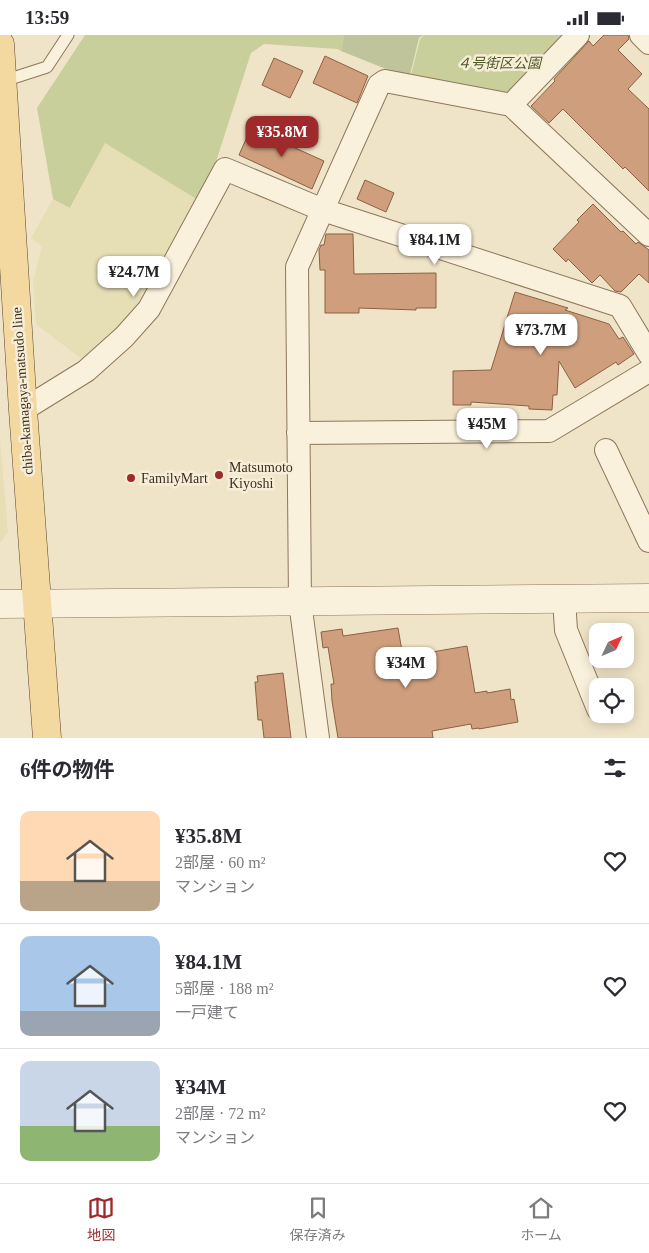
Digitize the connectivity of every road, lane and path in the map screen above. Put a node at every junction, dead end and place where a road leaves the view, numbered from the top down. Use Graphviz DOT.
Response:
graph roads {
  1 [pos="68,35"];
  2 [pos="578,35"];
  3 [pos="640,35"];
  4 [pos="649,43"];
  5 [pos="0,44"];
  6 [pos="2,78"];
  7 [pos="511,105"];
  8 [pos="323,210"];
  9 [pos="649,235"];
  10 [pos="649,354"];
  11 [pos="649,371"];
  12 [pos="23,410"];
  13 [pos="298,433"];
  14 [pos="606,450"];
  15 [pos="649,541"];
  16 [pos="649,598"];
  17 [pos="564,599"];
  18 [pos="300,601"];
  19 [pos="0,604"];
  20 [pos="38,604"];
  21 [pos="589,687"];
  22 [pos="47,738"];
  23 [pos="318,738"];
  1 -- 6 [label="lane"];
  2 -- 7 [label="street"];
  3 -- 4 [label="street"];
  5 -- 6 [label="main road, chiba-kamagaya-matsudo line"];
  6 -- 12 [label="main road, chiba-kamagaya-matsudo line"];
  7 -- 8 [label="street"];
  7 -- 9 [label="street"];
  8 -- 10 [label="street"];
  8 -- 12 [label="street"];
  8 -- 13 [label="street"];
  11 -- 13 [label="street"];
  12 -- 20 [label="main road, chiba-kamagaya-matsudo line"];
  13 -- 18 [label="street"];
  14 -- 15 [label="street"];
  16 -- 17 [label="street"];
  17 -- 18 [label="street"];
  17 -- 21 [label="street"];
  18 -- 20 [label="street"];
  18 -- 23 [label="street"];
  19 -- 20 [label="street"];
  20 -- 22 [label="main road, chiba-kamagaya-matsudo line"];
}
